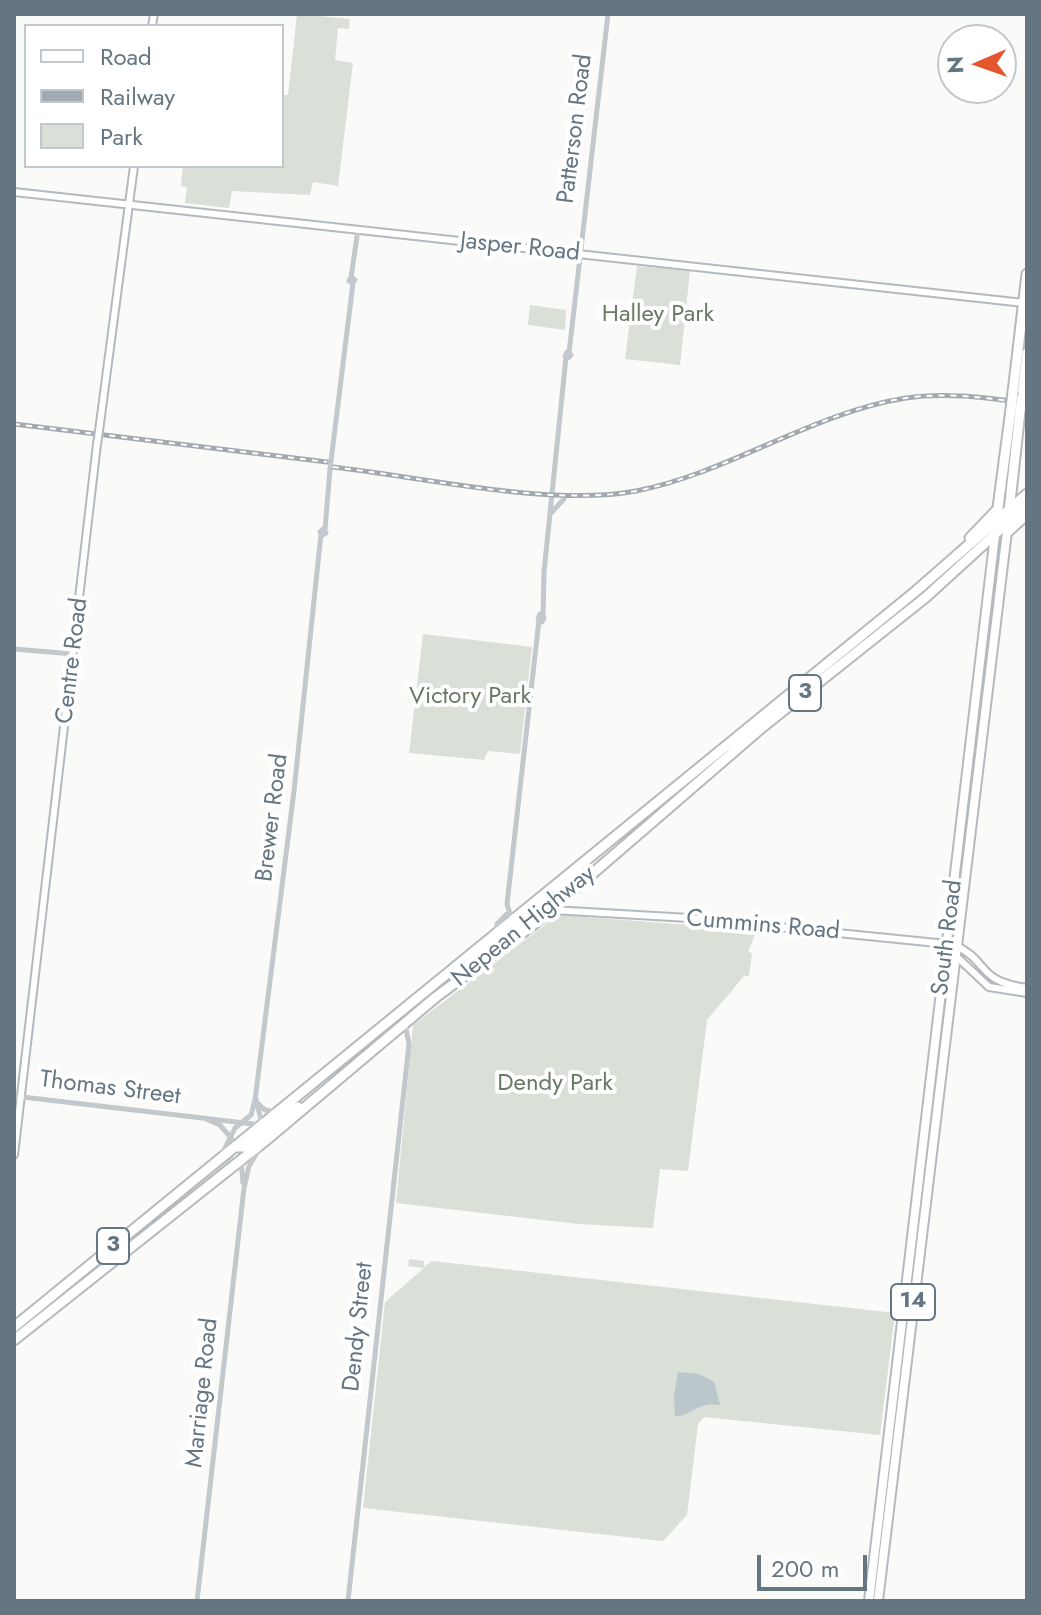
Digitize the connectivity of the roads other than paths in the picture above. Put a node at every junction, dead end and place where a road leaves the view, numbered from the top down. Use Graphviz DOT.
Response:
graph roads {
  1 [pos="608,14"];
  2 [pos="134,168"];
  3 [pos="14,192"];
  4 [pos="128,203"];
  5 [pos="358,229"];
  6 [pos="579,255"];
  7 [pos="1027,274"];
  8 [pos="1025,303"];
  9 [pos="1027,353"];
  10 [pos="1022,380"];
  11 [pos="1016,410"];
  12 [pos="1015,460"];
  13 [pos="1013,480"];
  14 [pos="1027,492"];
  15 [pos="564,499"];
  16 [pos="1027,505"];
  17 [pos="551,513"];
  18 [pos="1027,515"];
  19 [pos="1002,522"];
  20 [pos="997,586"];
  21 [pos="987,603"];
  22 [pos="878,620"];
  23 [pos="885,629"];
  24 [pos="14,649"];
  25 [pos="981,655"];
  26 [pos="74,656"];
  27 [pos="992,656"];
  28 [pos="685,785"];
  29 [pos="969,796"];
  30 [pos="562,882"];
  31 [pos="578,886"];
  32 [pos="560,902"];
  33 [pos="551,910"];
  34 [pos="585,911"];
  35 [pos="516,923"];
  36 [pos="949,947"];
  37 [pos="479,948"];
  38 [pos="1027,990"];
  39 [pos="406,1007"];
  40 [pos="422,1009"];
  41 [pos="395,1017"];
  42 [pos="402,1025"];
  43 [pos="373,1035"];
  44 [pos="383,1040"];
  45 [pos="256,1094"];
  46 [pos="18,1096"];
  47 [pos="314,1099"];
  48 [pos="257,1102"];
  49 [pos="280,1113"];
  50 [pos="201,1117"];
  51 [pos="244,1122"];
  52 [pos="264,1134"];
  53 [pos="230,1136"];
  54 [pos="235,1147"];
  55 [pos="14,1155"];
  56 [pos="220,1159"];
  57 [pos="245,1163"];
  58 [pos="244,1188"];
  59 [pos="18,1328"];
  60 [pos="14,1340"];
  61 [pos="882,1522"];
  62 [pos="197,1601"];
  63 [pos="348,1601"];
  64 [pos="869,1601"];
  65 [pos="878,1601"];
  1 -- 6 [label="street, Patterson Road"];
  2 -- 4 [label="main road, Centre Road"];
  3 -- 4 [label="main road, Jasper Road"];
  4 -- 5 [label="main road, Jasper Road"];
  4 -- 26 [label="main road, Centre Road, bridge"];
  5 -- 6 [label="main road, Jasper Road"];
  5 -- 45 [label="street, Brewer Road"];
  6 -- 8 [label="main road, Jasper Road"];
  6 -- 17 [label="street, Patterson Road"];
  7 -- 8 [label="highway, South Road / 14"];
  8 -- 10 [label="highway, South Road / 14"];
  9 -- 10 [label="highway, South Road / 14"];
  10 -- 11 [label="highway, South Road / 14, bridge"];
  11 -- 12 [label="highway, South Road / 14"];
  11 -- 19 [label="highway, South Road / 14"];
  12 -- 13 [label="highway, South Road / 14"];
  12 -- 19 [label="highway"];
  13 -- 14 [label="highway"];
  13 -- 19 [label="highway, South Road / 14"];
  14 -- 19 [label="highway, Nepean Highway / 3"];
  15 -- 17 [label="street"];
  16 -- 19 [label="highway, Nepean Highway / 3"];
  17 -- 35 [label="street, Patterson Road"];
  18 -- 19 [label="main road"];
  19 -- 20 [label="main road"];
  19 -- 21 [label="main road, South Road / 14"];
  19 -- 22 [label="highway, Nepean Highway / 3"];
  19 -- 23 [label="highway, Nepean Highway / 3"];
  20 -- 21 [label="main road"];
  20 -- 27 [label="main road, South Road / 14"];
  21 -- 25 [label="main road, South Road / 14"];
  22 -- 23 [label="highway"];
  22 -- 28 [label="highway, Nepean Highway / 3"];
  23 -- 28 [label="highway, Nepean Highway / 3"];
  24 -- 26 [label="street"];
  25 -- 27 [label="main road"];
  25 -- 29 [label="main road, South Road / 14"];
  26 -- 46 [label="main road, Centre Road"];
  27 -- 29 [label="main road, South Road / 14"];
  28 -- 30 [label="highway, Nepean Highway / 3"];
  28 -- 31 [label="highway, Nepean Highway / 3"];
  29 -- 36 [label="main road, South Road / 14"];
  30 -- 31 [label="highway"];
  30 -- 35 [label="highway, Nepean Highway / 3"];
  31 -- 32 [label="highway, Nepean Highway / 3"];
  32 -- 33 [label="highway, Nepean Highway / 3"];
  32 -- 34 [label="main road, Cummins Road"];
  32 -- 35 [label="highway"];
  33 -- 34 [label="main road, Cummins Road"];
  33 -- 35 [label="highway, Nepean Highway / 3"];
  34 -- 36 [label="main road, Cummins Road"];
  35 -- 37 [label="highway, Nepean Highway / 3"];
  35 -- 37 [label="highway"];
  35 -- 40 [label="highway, Nepean Highway / 3"];
  36 -- 38 [label="main road"];
  36 -- 61 [label="main road, South Road / 14"];
  37 -- 39 [label="highway, Nepean Highway / 3"];
  39 -- 40 [label="highway"];
  39 -- 41 [label="highway, Nepean Highway / 3"];
  40 -- 42 [label="highway, Nepean Highway / 3"];
  41 -- 42 [label="highway"];
  41 -- 43 [label="highway, Nepean Highway / 3"];
  42 -- 44 [label="highway, Nepean Highway / 3"];
  42 -- 63 [label="street, Dendy Street"];
  43 -- 44 [label="highway"];
  43 -- 49 [label="highway, Nepean Highway / 3"];
  44 -- 47 [label="highway, Nepean Highway / 3"];
  45 -- 48 [label="street, Brewer Road"];
  45 -- 51 [label="street, Brewer Road"];
  46 -- 50 [label="street, Thomas Street"];
  46 -- 55 [label="main road, Centre Road"];
  47 -- 49 [label="highway"];
  47 -- 52 [label="highway, Nepean Highway / 3"];
  48 -- 49 [label="street"];
  48 -- 52 [label="street, Brewer Road"];
  49 -- 52 [label="highway"];
  50 -- 51 [label="street, Thomas Street"];
  50 -- 53 [label="street, Thomas Street"];
  51 -- 52 [label="street, Thomas Street"];
  51 -- 53 [label="street"];
  52 -- 54 [label="highway, Nepean Highway"];
  52 -- 57 [label="highway, Nepean Highway / 3"];
  53 -- 54 [label="street"];
  53 -- 56 [label="street"];
  54 -- 56 [label="highway, Nepean Highway / 3"];
  54 -- 57 [label="highway"];
  56 -- 59 [label="highway, Nepean Highway / 3"];
  57 -- 58 [label="street, Marriage Road"];
  57 -- 58 [label="street, Marriage Road"];
  57 -- 59 [label="highway, Nepean Highway / 3"];
  58 -- 62 [label="street, Marriage Road"];
  59 -- 60 [label="highway, Nepean Highway / 3"];
  61 -- 64 [label="main road, South Road / 14"];
  61 -- 65 [label="main road, South Road / 14"];
}
